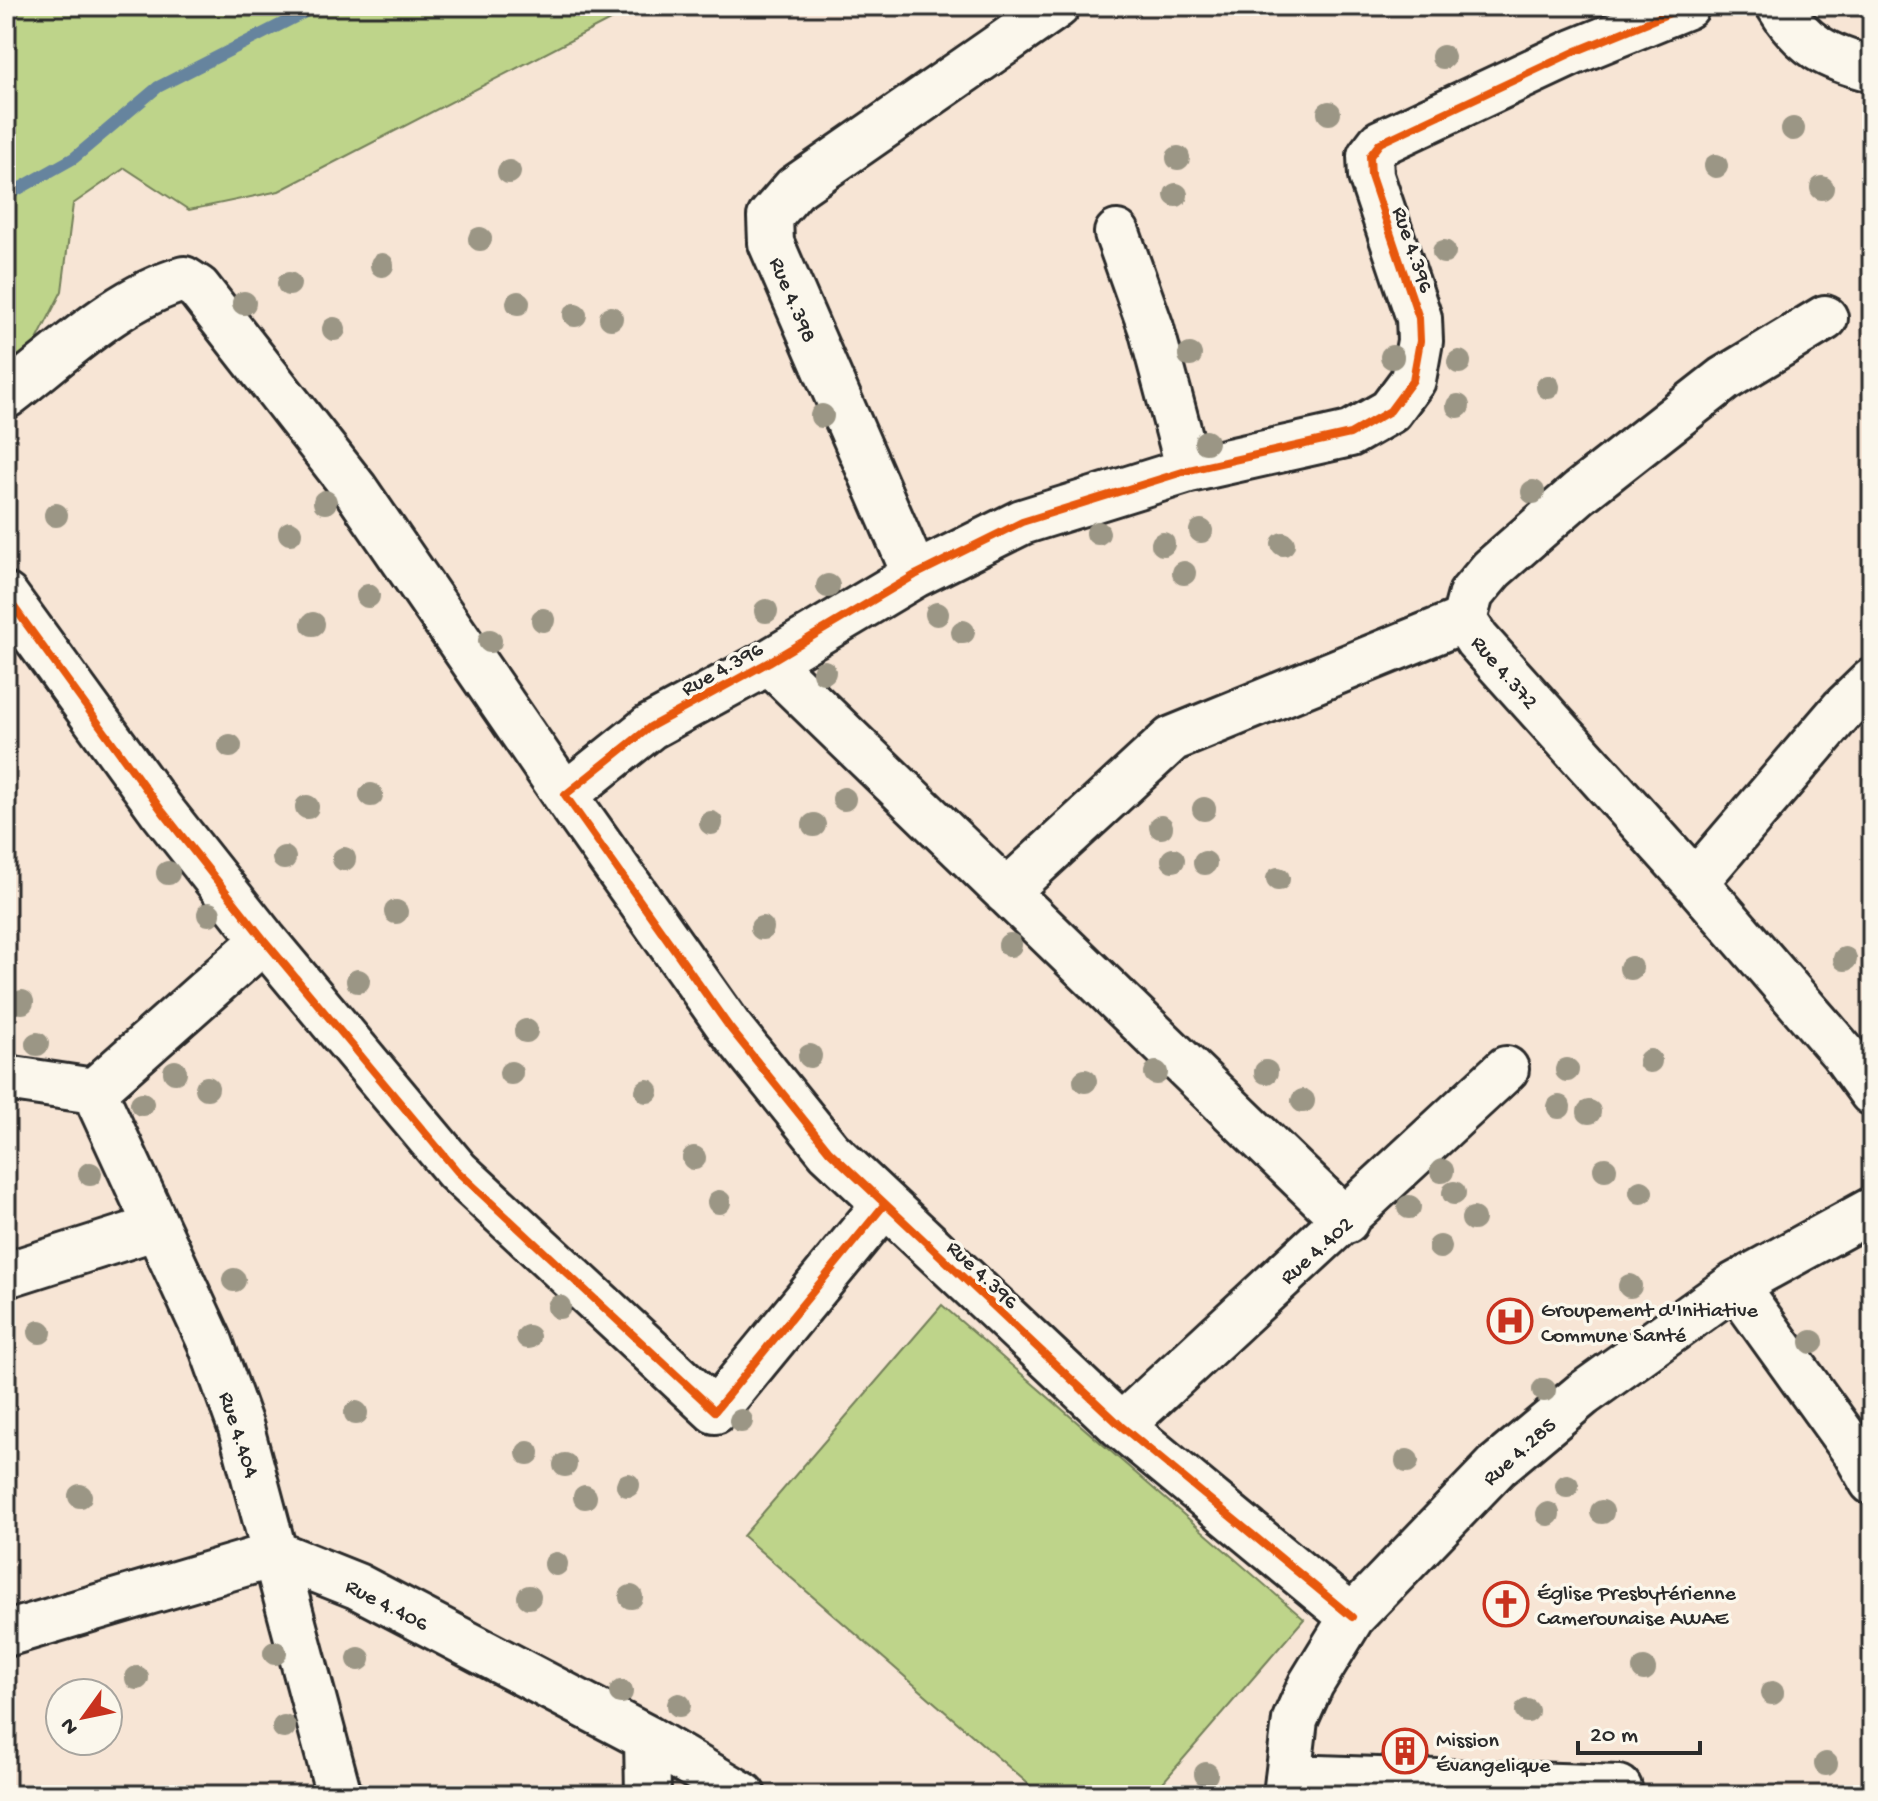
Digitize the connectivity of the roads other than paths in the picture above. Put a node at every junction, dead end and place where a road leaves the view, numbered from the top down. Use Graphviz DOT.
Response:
graph roads {
  1 [pos="1057,6"];
  2 [pos="1687,6"];
  3 [pos="1779,6"];
  4 [pos="1872,69"];
  5 [pos="1117,233"];
  6 [pos="1825,318"];
  7 [pos="6,396"];
  8 [pos="1189,470"];
  9 [pos="915,575"];
  10 [pos="6,596"];
  11 [pos="1464,620"];
  12 [pos="769,662"];
  13 [pos="1872,681"];
  14 [pos="565,795"];
  15 [pos="1695,882"];
  16 [pos="1006,892"];
  17 [pos="264,940"];
  18 [pos="1506,1069"];
  19 [pos="6,1078"];
  20 [pos="94,1091"];
  21 [pos="1872,1093"];
  22 [pos="884,1205"];
  23 [pos="1872,1210"];
  24 [pos="1346,1221"];
  25 [pos="157,1227"];
  26 [pos="6,1275"];
  27 [pos="1735,1285"];
  28 [pos="1121,1426"];
  29 [pos="1872,1482"];
  30 [pos="277,1554"];
  31 [pos="1352,1617"];
  32 [pos="6,1634"];
  33 [pos="647,1738"];
  34 [pos="1287,1786"];
  35 [pos="339,1795"];
  36 [pos="648,1795"];
  37 [pos="743,1795"];
  38 [pos="1618,1795"];
  1 -- 9 [label="street, Rue 4.398"];
  2 -- 8 [label="street, Rue 4.396"];
  3 -- 4 [label="street"];
  5 -- 8 [label="street"];
  6 -- 11 [label="street"];
  7 -- 14 [label="street"];
  8 -- 9 [label="street, Rue 4.396"];
  9 -- 12 [label="street, Rue 4.396"];
  10 -- 17 [label="street"];
  11 -- 15 [label="street, Rue 4.372"];
  11 -- 16 [label="street, Rue 4.372"];
  12 -- 14 [label="street, Rue 4.396"];
  12 -- 16 [label="street"];
  13 -- 15 [label="street"];
  14 -- 22 [label="street, Rue 4.396"];
  15 -- 21 [label="street, Rue 4.372"];
  16 -- 24 [label="street"];
  17 -- 20 [label="street"];
  17 -- 22 [label="street"];
  18 -- 24 [label="street, Rue 4.402"];
  19 -- 20 [label="street"];
  20 -- 25 [label="street, Rue 4.404"];
  22 -- 28 [label="street, Rue 4.396"];
  23 -- 27 [label="street, Rue 4.285"];
  24 -- 28 [label="street, Rue 4.402"];
  25 -- 26 [label="street"];
  25 -- 30 [label="street, Rue 4.404"];
  27 -- 29 [label="street"];
  27 -- 31 [label="street, Rue 4.285"];
  28 -- 31 [label="street, Rue 4.396"];
  30 -- 32 [label="street"];
  30 -- 33 [label="street, Rue 4.406"];
  30 -- 35 [label="street, Rue 4.404"];
  31 -- 34 [label="street, Rue 4.285"];
  33 -- 36 [label="street"];
  33 -- 37 [label="street, Rue 4.406"];
  34 -- 38 [label="street"];
}
